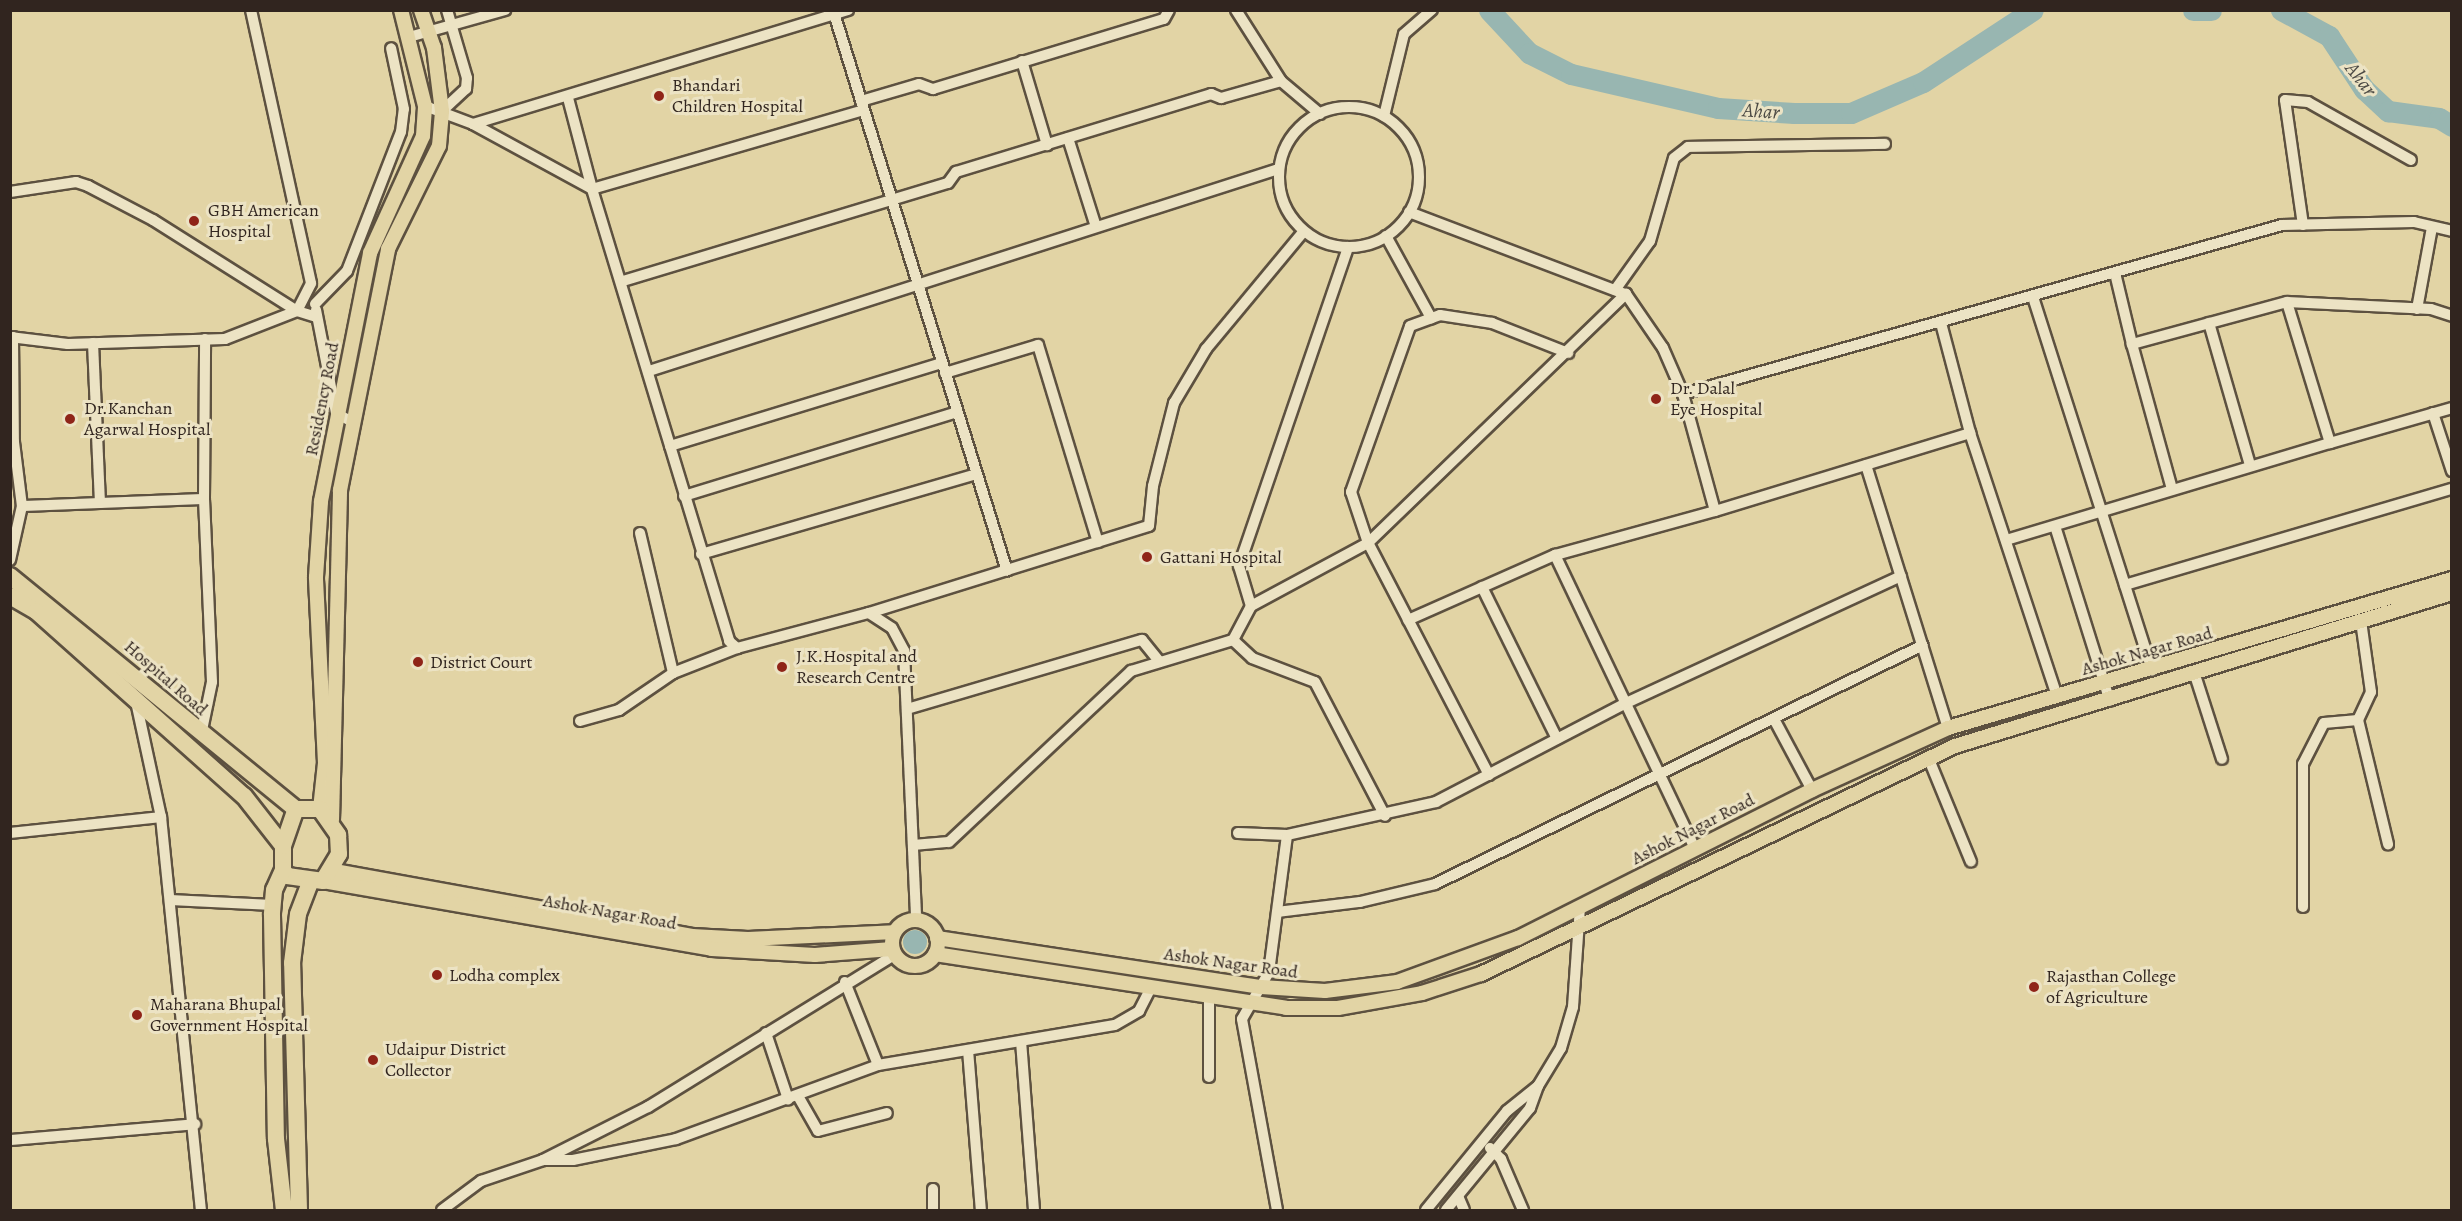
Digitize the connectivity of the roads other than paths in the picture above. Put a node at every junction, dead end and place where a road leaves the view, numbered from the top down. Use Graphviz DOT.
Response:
graph roads {
  1 [pos="251,10"];
  2 [pos="401,10"];
  3 [pos="421,10"];
  4 [pos="447,10"];
  5 [pos="505,10"];
  6 [pos="848,10"];
  7 [pos="1169,10"];
  8 [pos="1236,10"];
  9 [pos="1432,10"];
  10 [pos="834,13"];
  11 [pos="452,26"];
  12 [pos="428,32"];
  13 [pos="409,37"];
  14 [pos="391,48"];
  15 [pos="1023,61"];
  16 [pos="1281,81"];
  17 [pos="568,98"];
  18 [pos="862,105"];
  19 [pos="425,106"];
  20 [pos="442,111"];
  21 [pos="1320,114"];
  22 [pos="1384,116"];
  23 [pos="473,124"];
  24 [pos="1068,138"];
  25 [pos="1885,144"];
  26 [pos="1047,145"];
  27 [pos="2411,160"];
  28 [pos="1278,169"];
  29 [pos="592,189"];
  30 [pos="10,192"];
  31 [pos="891,200"];
  32 [pos="1409,212"];
  33 [pos="2303,225"];
  34 [pos="1096,227"];
  35 [pos="2432,227"];
  36 [pos="2451,231"];
  37 [pos="1303,232"];
  38 [pos="1386,236"];
  39 [pos="1348,248"];
  40 [pos="2115,273"];
  41 [pos="623,281"];
  42 [pos="311,283"];
  43 [pos="918,285"];
  44 [pos="1621,292"];
  45 [pos="2033,297"];
  46 [pos="2287,303"];
  47 [pos="315,304"];
  48 [pos="2417,309"];
  49 [pos="297,311"];
  50 [pos="2451,316"];
  51 [pos="317,317"];
  52 [pos="1431,318"];
  53 [pos="1941,323"];
  54 [pos="2209,323"];
  55 [pos="12,337"];
  56 [pos="205,339"];
  57 [pos="93,343"];
  58 [pos="2132,344"];
  59 [pos="1568,353"];
  60 [pos="944,368"];
  61 [pos="649,371"];
  62 [pos="1683,394"];
  63 [pos="2451,408"];
  64 [pos="336,412"];
  65 [pos="957,412"];
  66 [pos="2433,413"];
  67 [pos="354,423"];
  68 [pos="1971,433"];
  69 [pos="2330,443"];
  70 [pos="670,446"];
  71 [pos="1866,465"];
  72 [pos="2250,465"];
  73 [pos="2451,471"];
  74 [pos="977,474"];
  75 [pos="2172,489"];
  76 [pos="2451,489"];
  77 [pos="684,496"];
  78 [pos="204,499"];
  79 [pos="100,503"];
  80 [pos="22,506"];
  81 [pos="1715,511"];
  82 [pos="2102,511"];
  83 [pos="2055,526"];
  84 [pos="640,532"];
  85 [pos="2006,540"];
  86 [pos="1098,542"];
  87 [pos="1368,543"];
  88 [pos="701,554"];
  89 [pos="1554,555"];
  90 [pos="10,560"];
  91 [pos="1007,571"];
  92 [pos="10,576"];
  93 [pos="1901,576"];
  94 [pos="2451,579"];
  95 [pos="2125,585"];
  96 [pos="1482,587"];
  97 [pos="2451,593"];
  98 [pos="10,596"];
  99 [pos="1251,606"];
  100 [pos="868,614"];
  101 [pos="1408,620"];
  102 [pos="2361,621"];
  103 [pos="1233,640"];
  104 [pos="1923,645"];
  105 [pos="737,648"];
  106 [pos="1160,662"];
  107 [pos="2152,670"];
  108 [pos="673,673"];
  109 [pos="2194,675"];
  110 [pos="2104,683"];
  111 [pos="2057,696"];
  112 [pos="2110,700"];
  113 [pos="1624,704"];
  114 [pos="137,706"];
  115 [pos="907,709"];
  116 [pos="1774,719"];
  117 [pos="2358,720"];
  118 [pos="580,721"];
  119 [pos="1948,728"];
  120 [pos="201,735"];
  121 [pos="1557,739"];
  122 [pos="1928,757"];
  123 [pos="2222,759"];
  124 [pos="1489,775"];
  125 [pos="1658,777"];
  126 [pos="1812,790"];
  127 [pos="296,809"];
  128 [pos="326,815"];
  129 [pos="1385,816"];
  130 [pos="161,817"];
  131 [pos="10,832"];
  132 [pos="1238,833"];
  133 [pos="1287,835"];
  134 [pos="2388,844"];
  135 [pos="913,845"];
  136 [pos="283,846"];
  137 [pos="1694,847"];
  138 [pos="1971,862"];
  139 [pos="283,870"];
  140 [pos="321,878"];
  141 [pos="170,900"];
  142 [pos="273,905"];
  143 [pos="1580,907"];
  144 [pos="2303,907"];
  145 [pos="1277,912"];
  146 [pos="916,920"];
  147 [pos="1580,927"];
  148 [pos="894,932"];
  149 [pos="937,938"];
  150 [pos="893,952"];
  151 [pos="935,954"];
  152 [pos="845,982"];
  153 [pos="1262,987"];
  154 [pos="1150,989"];
  155 [pos="1209,998"];
  156 [pos="1251,1004"];
  157 [pos="766,1033"];
  158 [pos="1021,1041"];
  159 [pos="968,1050"];
  160 [pos="878,1065"];
  161 [pos="1209,1077"];
  162 [pos="1538,1086"];
  163 [pos="793,1097"];
  164 [pos="887,1113"];
  165 [pos="195,1124"];
  166 [pos="10,1140"];
  167 [pos="1482,1143"];
  168 [pos="1494,1152"];
  169 [pos="543,1160"];
  170 [pos="933,1189"];
  171 [pos="1458,1196"];
  172 [pos="201,1210"];
  173 [pos="284,1210"];
  174 [pos="299,1210"];
  175 [pos="442,1210"];
  176 [pos="933,1210"];
  177 [pos="981,1210"];
  178 [pos="1034,1210"];
  179 [pos="1277,1210"];
  180 [pos="1426,1210"];
  181 [pos="1446,1210"];
  182 [pos="1464,1210"];
  183 [pos="1523,1210"];
  1 -- 42 [label="street"];
  2 -- 13 [label="main road, Residency Road"];
  3 -- 12 [label="main road"];
  4 -- 11 [label="street"];
  5 -- 11 [label="street"];
  6 -- 10 [label="street"];
  7 -- 15 [label="street"];
  8 -- 16 [label="street"];
  9 -- 22 [label="street"];
  10 -- 17 [label="street"];
  10 -- 18 [label="street"];
  11 -- 12 [label="street"];
  11 -- 20 [label="street"];
  12 -- 13 [label="street"];
  12 -- 20 [label="main road"];
  13 -- 19 [label="main road, Residency Road"];
  14 -- 47 [label="street"];
  15 -- 18 [label="street"];
  15 -- 26 [label="street"];
  16 -- 21 [label="street"];
  16 -- 24 [label="street"];
  17 -- 23 [label="street"];
  17 -- 29 [label="street"];
  18 -- 29 [label="street"];
  18 -- 31 [label="street"];
  19 -- 20 [label="street"];
  19 -- 64 [label="main road, Residency Road"];
  20 -- 23 [label="street"];
  20 -- 67 [label="main road"];
  21 -- 22 [label="street"];
  21 -- 28 [label="street"];
  22 -- 32 [label="street"];
  23 -- 29 [label="street"];
  24 -- 26 [label="street"];
  24 -- 34 [label="street"];
  25 -- 44 [label="street"];
  26 -- 31 [label="street"];
  27 -- 33 [label="street"];
  28 -- 34 [label="street"];
  28 -- 37 [label="street"];
  29 -- 41 [label="street"];
  30 -- 49 [label="street"];
  31 -- 41 [label="street"];
  31 -- 43 [label="street"];
  32 -- 38 [label="street"];
  32 -- 44 [label="street"];
  33 -- 35 [label="street"];
  33 -- 40 [label="street"];
  34 -- 43 [label="street"];
  35 -- 36 [label="street"];
  35 -- 48 [label="street"];
  37 -- 39 [label="street"];
  37 -- 86 [label="street"];
  38 -- 39 [label="street"];
  38 -- 52 [label="street"];
  39 -- 99 [label="street"];
  40 -- 45 [label="street"];
  40 -- 58 [label="street"];
  41 -- 61 [label="street"];
  42 -- 47 [label="street"];
  42 -- 49 [label="street"];
  43 -- 60 [label="street"];
  43 -- 61 [label="street"];
  44 -- 59 [label="street"];
  44 -- 62 [label="street"];
  45 -- 53 [label="street"];
  45 -- 82 [label="street"];
  46 -- 48 [label="street"];
  46 -- 54 [label="street"];
  46 -- 69 [label="street"];
  47 -- 51 [label="street"];
  48 -- 50 [label="street"];
  49 -- 51 [label="street"];
  49 -- 56 [label="street"];
  51 -- 64 [label="street"];
  52 -- 59 [label="street"];
  52 -- 87 [label="street"];
  53 -- 62 [label="street"];
  53 -- 68 [label="street"];
  54 -- 58 [label="street"];
  54 -- 72 [label="street"];
  55 -- 57 [label="street"];
  55 -- 80 [label="street"];
  56 -- 57 [label="street"];
  56 -- 78 [label="street"];
  57 -- 79 [label="street"];
  58 -- 75 [label="street"];
  59 -- 87 [label="street"];
  60 -- 65 [label="street"];
  60 -- 70 [label="street"];
  60 -- 86 [label="street"];
  61 -- 70 [label="street"];
  62 -- 81 [label="street"];
  63 -- 66 [label="street"];
  64 -- 67 [label="street"];
  64 -- 128 [label="main road, Residency Road"];
  65 -- 74 [label="street"];
  65 -- 77 [label="street"];
  66 -- 69 [label="street"];
  66 -- 73 [label="street"];
  67 -- 128 [label="main road"];
  68 -- 71 [label="street"];
  68 -- 85 [label="street"];
  69 -- 72 [label="street"];
  70 -- 77 [label="street"];
  71 -- 81 [label="street"];
  71 -- 93 [label="street"];
  72 -- 75 [label="street"];
  74 -- 88 [label="street"];
  74 -- 91 [label="street"];
  75 -- 82 [label="street"];
  76 -- 95 [label="street"];
  77 -- 88 [label="street"];
  78 -- 79 [label="street"];
  78 -- 120 [label="street"];
  79 -- 80 [label="street"];
  80 -- 90 [label="street"];
  81 -- 89 [label="street"];
  82 -- 83 [label="street"];
  82 -- 95 [label="street"];
  83 -- 85 [label="street"];
  83 -- 110 [label="street"];
  84 -- 108 [label="street"];
  85 -- 111 [label="street"];
  86 -- 91 [label="street"];
  87 -- 99 [label="street"];
  87 -- 101 [label="street"];
  88 -- 105 [label="street"];
  89 -- 96 [label="street"];
  89 -- 113 [label="street"];
  91 -- 100 [label="street"];
  92 -- 120 [label="highway, Hospital Road"];
  93 -- 104 [label="street"];
  93 -- 113 [label="street"];
  94 -- 107 [label="main road, Ashok Nagar Road"];
  95 -- 107 [label="street"];
  96 -- 101 [label="street"];
  96 -- 121 [label="street"];
  97 -- 102 [label="main road"];
  98 -- 114 [label="highway"];
  99 -- 103 [label="street"];
  100 -- 105 [label="street"];
  100 -- 115 [label="street"];
  101 -- 124 [label="street"];
  102 -- 109 [label="main road"];
  102 -- 117 [label="street"];
  103 -- 106 [label="street"];
  103 -- 129 [label="street"];
  104 -- 116 [label="street"];
  104 -- 119 [label="street"];
  105 -- 108 [label="street"];
  106 -- 115 [label="street"];
  106 -- 135 [label="street"];
  107 -- 110 [label="main road, Ashok Nagar Road"];
  108 -- 118 [label="street"];
  109 -- 112 [label="main road"];
  109 -- 123 [label="street"];
  110 -- 111 [label="main road, Ashok Nagar Road"];
  110 -- 112 [label="street"];
  111 -- 119 [label="main road, Ashok Nagar Road"];
  112 -- 122 [label="main road"];
  113 -- 121 [label="street"];
  113 -- 125 [label="street"];
  114 -- 130 [label="street"];
  114 -- 136 [label="highway"];
  115 -- 135 [label="street"];
  116 -- 125 [label="street"];
  116 -- 126 [label="street"];
  117 -- 134 [label="street"];
  117 -- 144 [label="street"];
  119 -- 126 [label="main road, Ashok Nagar Road"];
  120 -- 127 [label="highway, Hospital Road"];
  121 -- 124 [label="street"];
  122 -- 138 [label="street"];
  122 -- 147 [label="main road"];
  124 -- 129 [label="street"];
  125 -- 137 [label="street"];
  125 -- 145 [label="street"];
  126 -- 137 [label="main road, Ashok Nagar Road"];
  127 -- 128 [label="highway"];
  127 -- 136 [label="highway"];
  128 -- 140 [label="highway"];
  129 -- 133 [label="street"];
  130 -- 131 [label="street"];
  130 -- 141 [label="street"];
  132 -- 133 [label="street"];
  133 -- 145 [label="street"];
  135 -- 146 [label="street"];
  136 -- 139 [label="highway"];
  137 -- 143 [label="main road, Ashok Nagar Road"];
  139 -- 140 [label="highway"];
  139 -- 142 [label="highway"];
  140 -- 148 [label="main road"];
  140 -- 150 [label="main road, Ashok Nagar Road"];
  140 -- 174 [label="highway"];
  141 -- 142 [label="street"];
  141 -- 165 [label="street"];
  142 -- 173 [label="highway"];
  143 -- 147 [label="street"];
  143 -- 153 [label="main road, Ashok Nagar Road"];
  145 -- 153 [label="street"];
  146 -- 148 [label="main road"];
  146 -- 149 [label="main road"];
  147 -- 156 [label="main road"];
  147 -- 162 [label="street"];
  148 -- 150 [label="main road"];
  149 -- 151 [label="main road"];
  149 -- 153 [label="main road, Ashok Nagar Road"];
  150 -- 151 [label="main road"];
  150 -- 152 [label="street"];
  151 -- 154 [label="main road"];
  152 -- 157 [label="street"];
  152 -- 160 [label="street"];
  153 -- 156 [label="street"];
  154 -- 155 [label="main road"];
  154 -- 158 [label="street"];
  155 -- 156 [label="main road"];
  155 -- 161 [label="street"];
  156 -- 179 [label="street"];
  157 -- 163 [label="street"];
  157 -- 169 [label="street"];
  158 -- 159 [label="street"];
  158 -- 178 [label="street"];
  159 -- 160 [label="street"];
  159 -- 177 [label="street"];
  160 -- 163 [label="street"];
  162 -- 167 [label="street"];
  162 -- 168 [label="street"];
  163 -- 164 [label="street"];
  163 -- 169 [label="street"];
  165 -- 166 [label="street"];
  165 -- 172 [label="street"];
  167 -- 168 [label="street"];
  167 -- 180 [label="street"];
  168 -- 171 [label="street"];
  168 -- 183 [label="street"];
  169 -- 175 [label="street"];
  170 -- 176 [label="street"];
  171 -- 181 [label="street"];
  171 -- 182 [label="street"];
}
